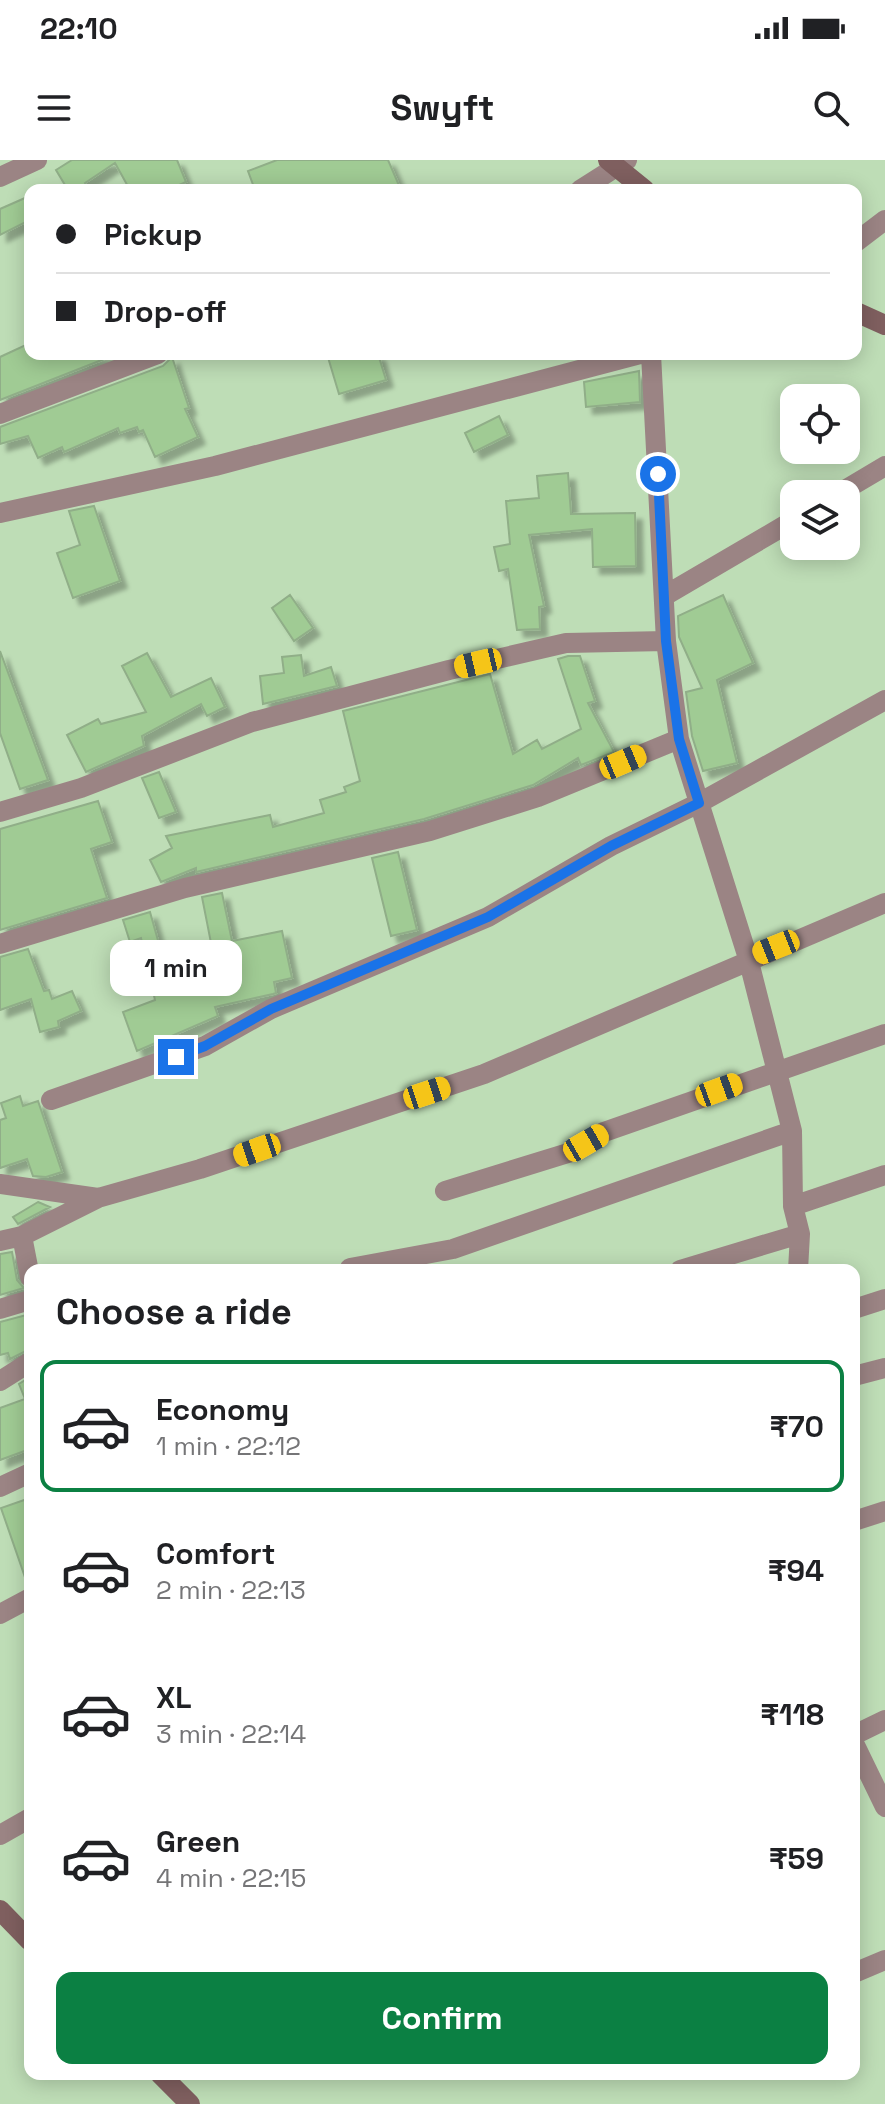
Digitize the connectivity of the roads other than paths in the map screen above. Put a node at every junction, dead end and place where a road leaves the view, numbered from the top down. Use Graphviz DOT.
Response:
graph roads {
  1 [pos="37,160"];
  2 [pos="613,171"];
  3 [pos="0,177"];
  4 [pos="590,184"];
  5 [pos="635,184"];
  6 [pos="885,220"];
  7 [pos="862,237"];
  8 [pos="862,315"];
  9 [pos="885,325"];
  10 [pos="142,360"];
  11 [pos="617,360"];
  12 [pos="651,360"];
  13 [pos="0,414"];
  14 [pos="885,466"];
  15 [pos="860,481"];
  16 [pos="0,513"];
  17 [pos="780,528"];
  18 [pos="666,595"];
  19 [pos="666,641"];
  20 [pos="885,700"];
  21 [pos="679,739"];
  22 [pos="699,803"];
  23 [pos="0,812"];
  24 [pos="885,903"];
  25 [pos="0,944"];
  26 [pos="748,958"];
  27 [pos="885,1034"];
  28 [pos="776,1069"];
  29 [pos="51,1100"];
  30 [pos="792,1131"];
  31 [pos="885,1175"];
  32 [pos="0,1184"];
  33 [pos="445,1191"];
  34 [pos="98,1198"];
  35 [pos="793,1206"];
  36 [pos="800,1234"];
  37 [pos="22,1236"];
  38 [pos="0,1241"];
  39 [pos="27,1264"];
  40 [pos="372,1264"];
  41 [pos="700,1264"];
  42 [pos="798,1264"];
  43 [pos="885,1299"];
  44 [pos="24,1302"];
  45 [pos="860,1307"];
  46 [pos="0,1309"];
  47 [pos="24,1366"];
  48 [pos="885,1368"];
  49 [pos="860,1374"];
  50 [pos="0,1381"];
  51 [pos="24,1476"];
  52 [pos="0,1487"];
  53 [pos="885,1511"];
  54 [pos="860,1519"];
  55 [pos="24,1601"];
  56 [pos="0,1614"];
  57 [pos="885,1720"];
  58 [pos="860,1742"];
  59 [pos="860,1756"];
  60 [pos="885,1807"];
  61 [pos="24,1821"];
  62 [pos="0,1835"];
  63 [pos="0,1910"];
  64 [pos="24,1935"];
  65 [pos="885,1960"];
  66 [pos="860,1970"];
  67 [pos="166,2080"];
  68 [pos="190,2104"];
  1 -- 3 [label="street"];
  2 -- 4 [label="street"];
  2 -- 5 [label="main road"];
  6 -- 7 [label="street"];
  8 -- 9 [label="main road"];
  10 -- 13 [label="street"];
  11 -- 16 [label="street"];
  12 -- 18 [label="street"];
  14 -- 15 [label="street"];
  17 -- 18 [label="street"];
  18 -- 19 [label="street"];
  19 -- 21 [label="street"];
  19 -- 23 [label="street"];
  20 -- 22 [label="street"];
  21 -- 22 [label="street"];
  21 -- 25 [label="street"];
  22 -- 26 [label="street"];
  22 -- 29 [label="street"];
  24 -- 26 [label="street"];
  26 -- 28 [label="street"];
  26 -- 34 [label="street"];
  27 -- 28 [label="street"];
  28 -- 30 [label="street"];
  28 -- 33 [label="street"];
  30 -- 35 [label="street"];
  30 -- 40 [label="street"];
  31 -- 35 [label="street"];
  32 -- 34 [label="street"];
  34 -- 37 [label="street"];
  35 -- 36 [label="street"];
  36 -- 41 [label="street"];
  36 -- 42 [label="street"];
  37 -- 38 [label="street"];
  37 -- 39 [label="street"];
  43 -- 45 [label="street"];
  44 -- 46 [label="street"];
  47 -- 50 [label="street"];
  48 -- 49 [label="street"];
  51 -- 52 [label="street"];
  53 -- 54 [label="street"];
  55 -- 56 [label="street"];
  57 -- 58 [label="street"];
  59 -- 60 [label="street"];
  61 -- 62 [label="street"];
  63 -- 64 [label="main road"];
  65 -- 66 [label="street"];
  67 -- 68 [label="main road"];
}
